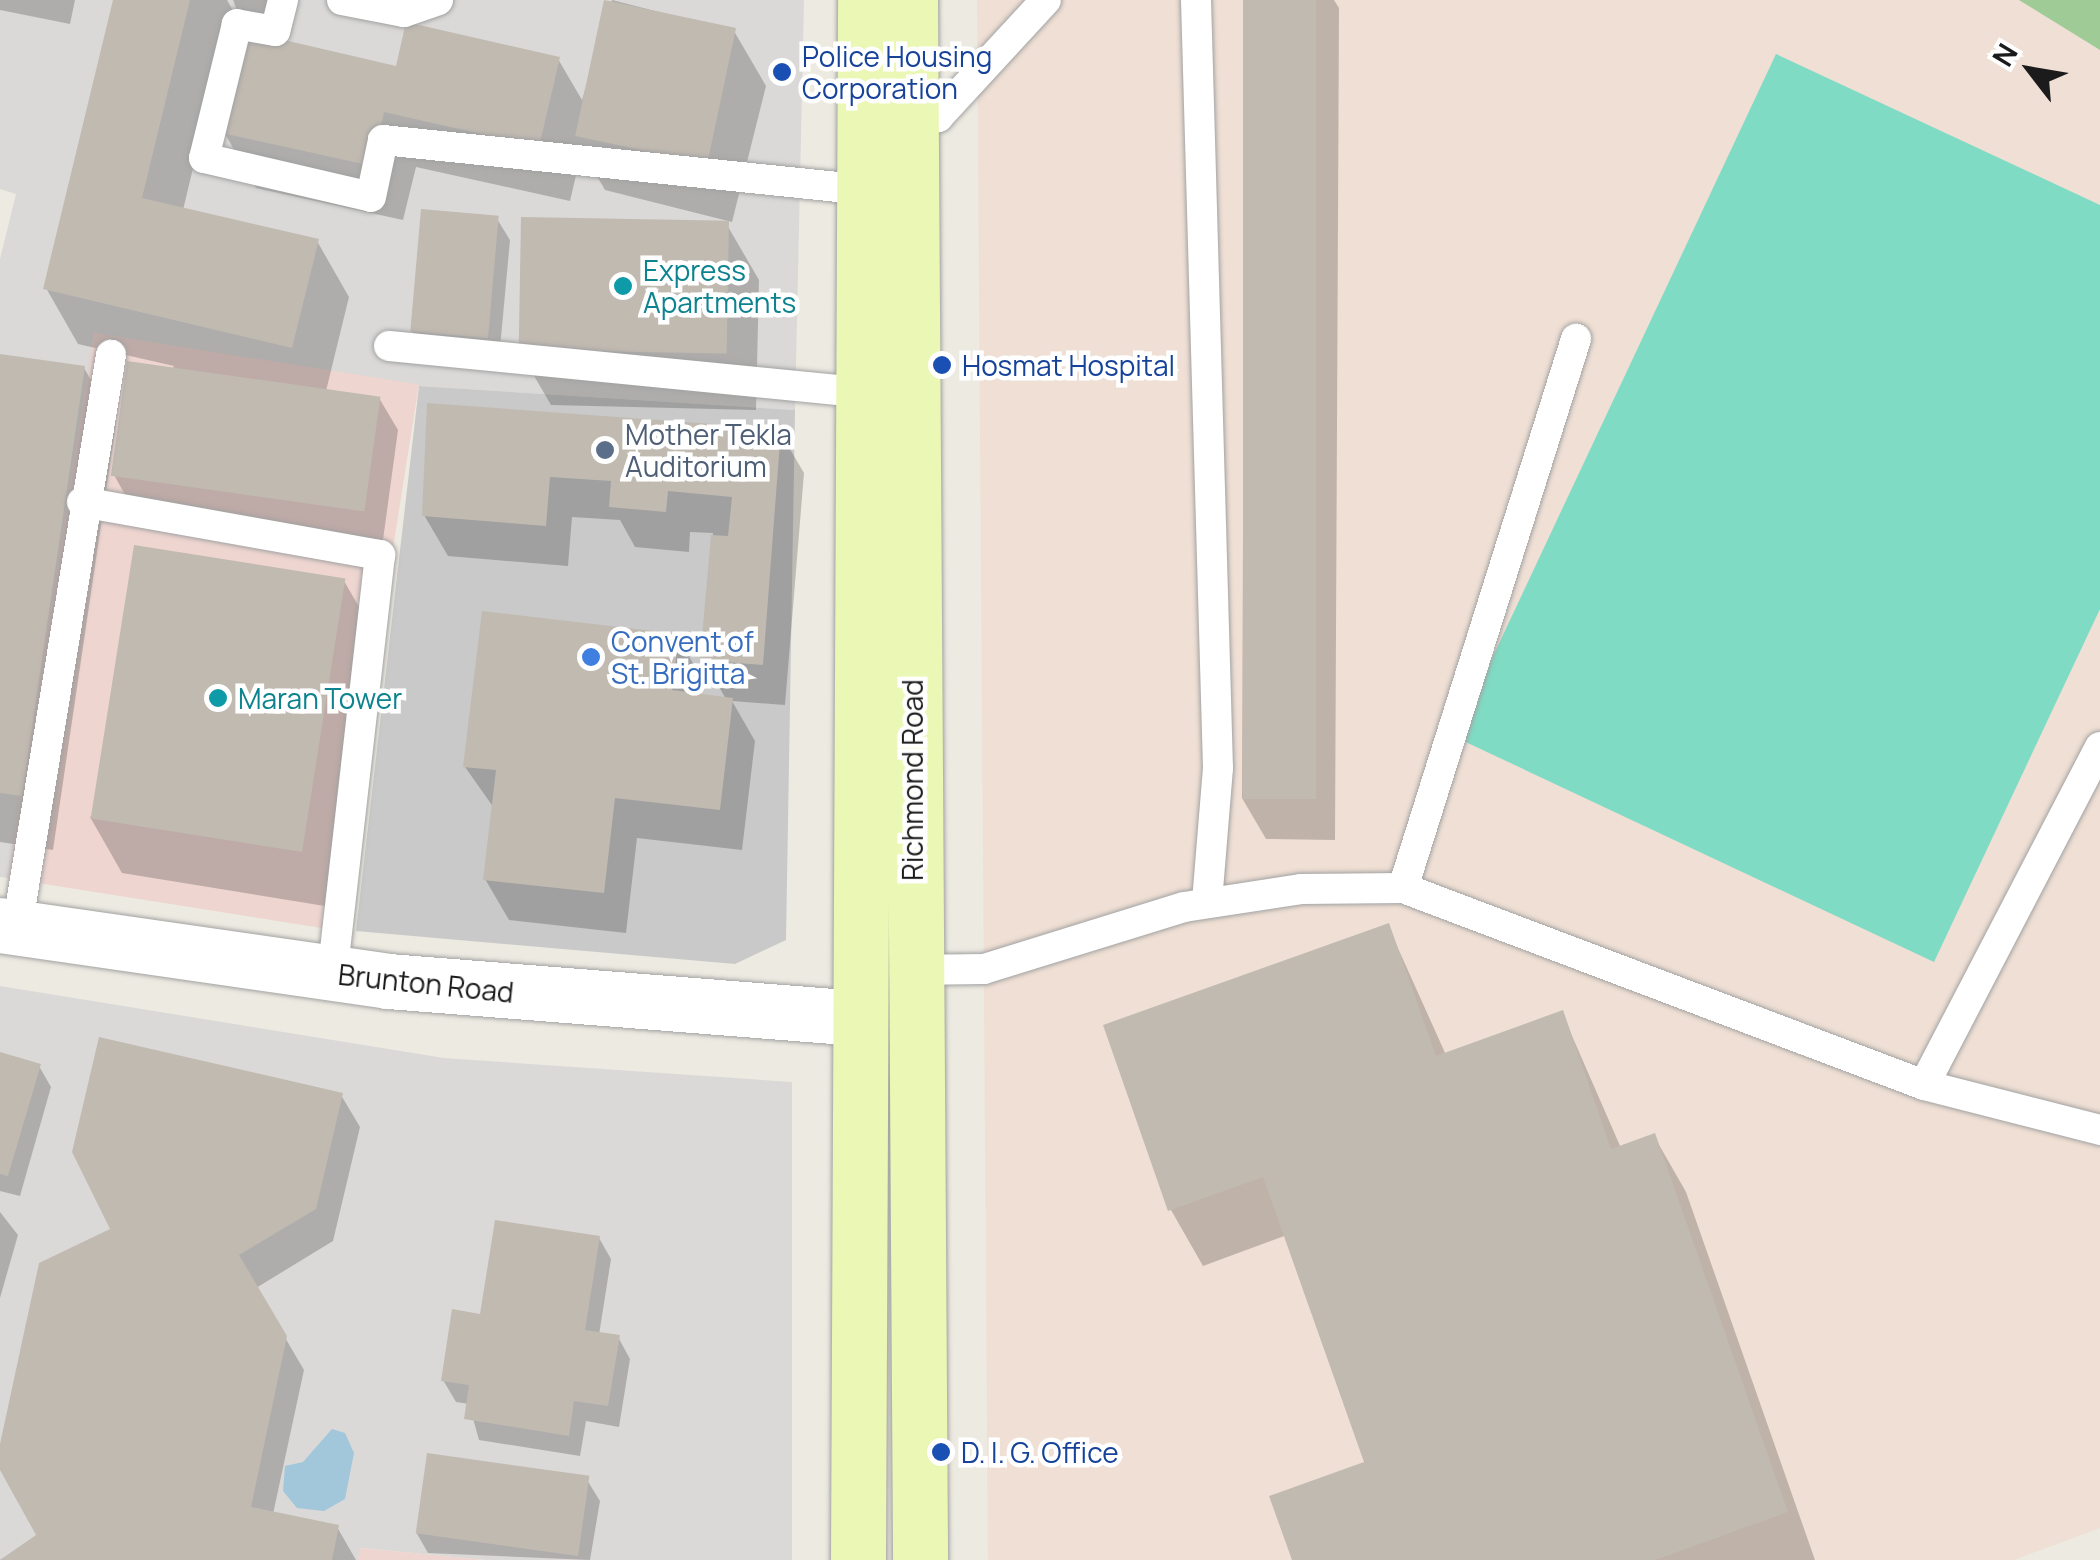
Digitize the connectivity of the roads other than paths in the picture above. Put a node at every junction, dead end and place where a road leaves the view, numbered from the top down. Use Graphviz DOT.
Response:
graph roads {
  1 [pos="282,0"];
  2 [pos="342,0"];
  3 [pos="438,0"];
  4 [pos="865,0"];
  5 [pos="910,0"];
  6 [pos="1046,0"];
  7 [pos="1196,0"];
  8 [pos="910,123"];
  9 [pos="865,190"];
  10 [pos="1576,339"];
  11 [pos="389,346"];
  12 [pos="110,355"];
  13 [pos="861,392"];
  14 [pos="82,502"];
  15 [pos="2100,747"];
  16 [pos="1403,888"];
  17 [pos="1207,903"];
  18 [pos="8,926"];
  19 [pos="332,974"];
  20 [pos="911,990"];
  21 [pos="855,1018"];
  22 [pos="1924,1085"];
  23 [pos="2100,1130"];
  24 [pos="858,1560"];
  25 [pos="920,1560"];
  1 -- 9 [label="lane"];
  2 -- 3 [label="lane"];
  4 -- 9 [label="main road, Richmond Road"];
  5 -- 8 [label="main road, Richmond Road"];
  6 -- 8 [label="lane"];
  7 -- 17 [label="lane"];
  8 -- 20 [label="main road, Richmond Road"];
  9 -- 13 [label="main road, Richmond Road"];
  10 -- 16 [label="lane"];
  11 -- 13 [label="lane"];
  12 -- 14 [label="lane"];
  13 -- 21 [label="main road, Richmond Road"];
  14 -- 18 [label="lane"];
  14 -- 19 [label="lane"];
  15 -- 22 [label="lane"];
  16 -- 17 [label="lane"];
  16 -- 22 [label="lane"];
  17 -- 20 [label="lane"];
  18 -- 19 [label="street, Brunton Road"];
  19 -- 21 [label="street, Brunton Road"];
  20 -- 21 [label="main road"];
  20 -- 25 [label="main road, Richmond Road"];
  21 -- 24 [label="main road, Richmond Road"];
  22 -- 23 [label="lane"];
}
